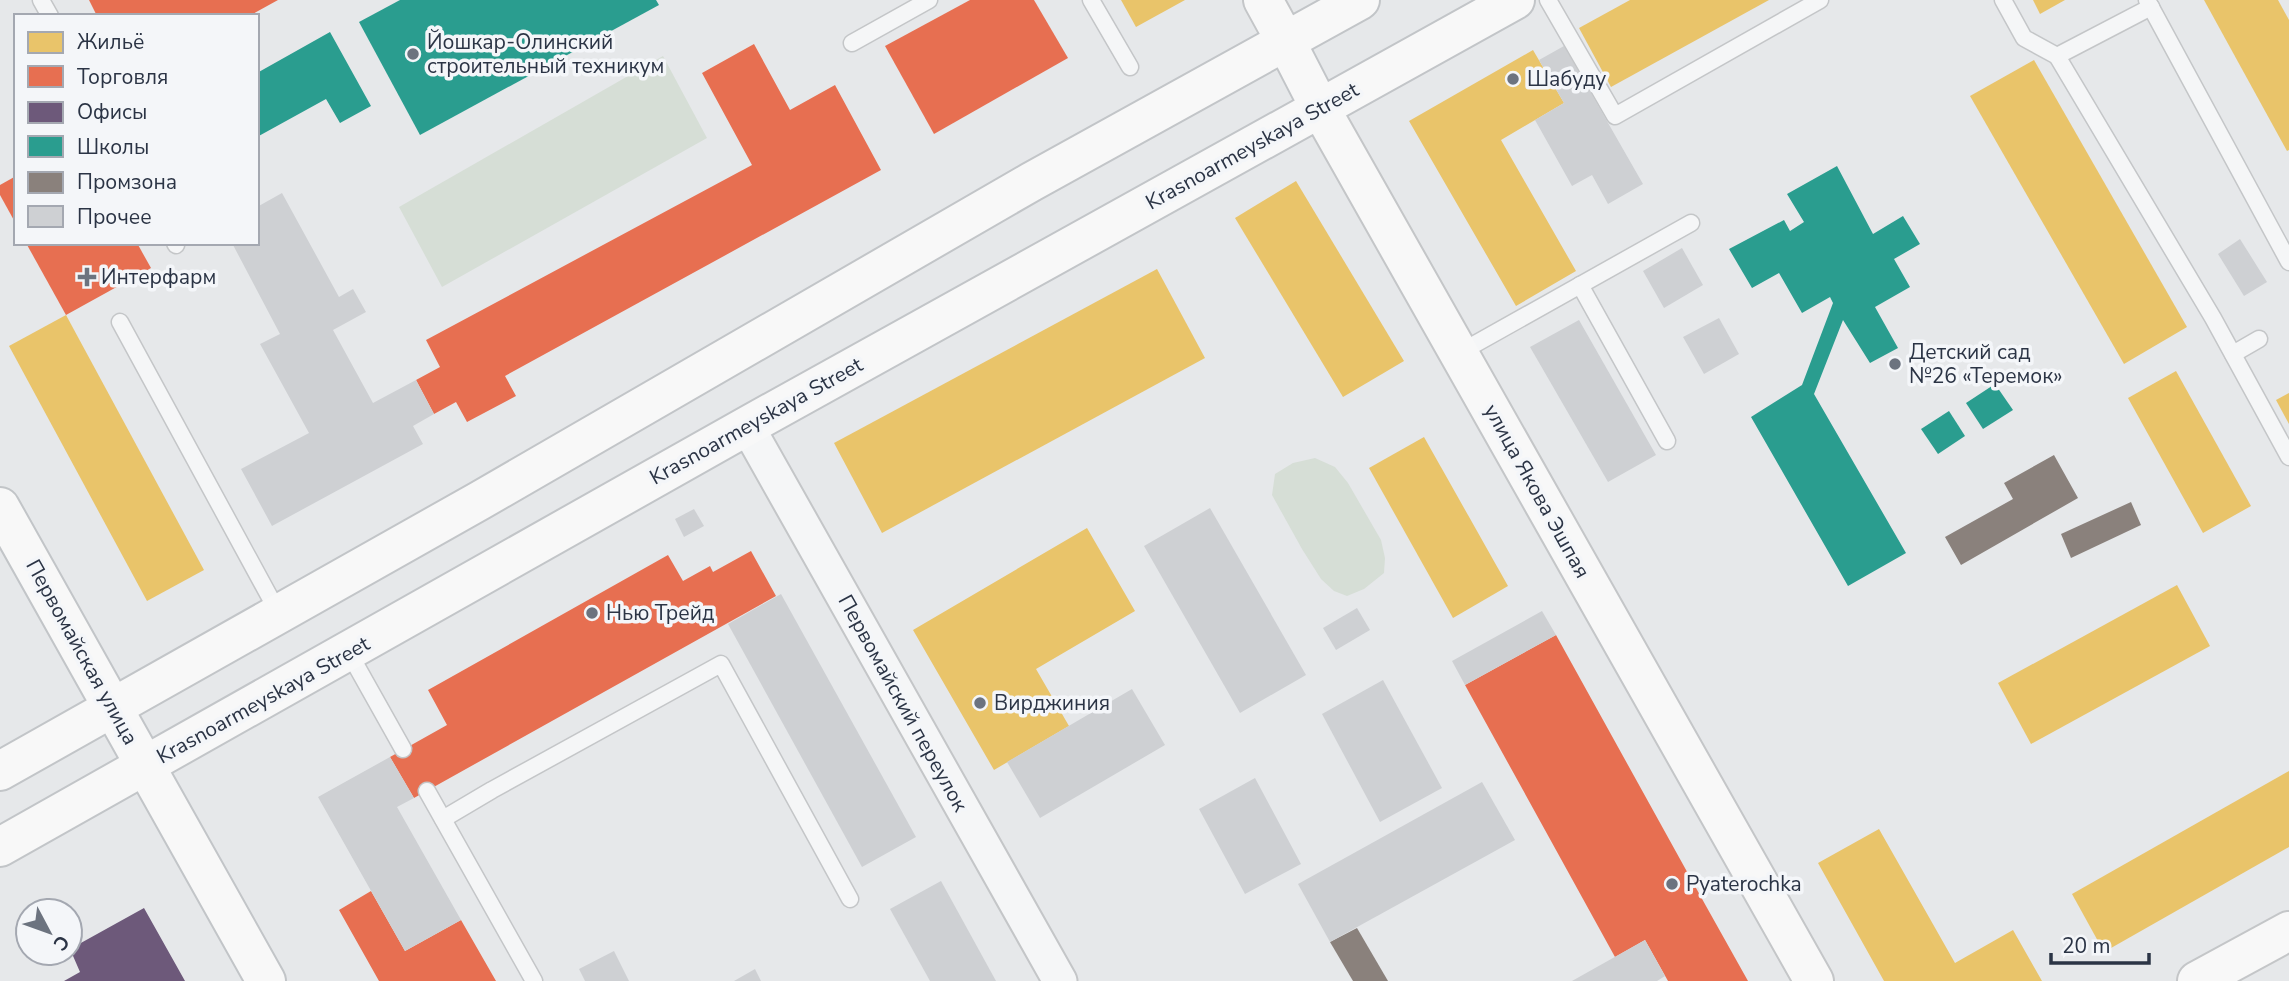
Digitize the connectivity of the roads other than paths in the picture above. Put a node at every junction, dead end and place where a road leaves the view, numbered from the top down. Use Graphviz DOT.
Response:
graph roads {
  1 [pos="929,0"];
  2 [pos="1091,0"];
  3 [pos="1263,0"];
  4 [pos="1360,0"];
  5 [pos="1515,0"];
  6 [pos="1548,0"];
  7 [pos="1820,0"];
  8 [pos="2003,0"];
  9 [pos="2149,4"];
  10 [pos="1286,42"];
  11 [pos="852,43"];
  12 [pos="2057,56"];
  13 [pos="1130,67"];
  14 [pos="1320,108"];
  15 [pos="1691,223"];
  16 [pos="2289,262"];
  17 [pos="1580,285"];
  18 [pos="120,322"];
  19 [pos="2259,339"];
  20 [pos="1459,353"];
  21 [pos="2233,354"];
  22 [pos="747,426"];
  23 [pos="1667,441"];
  24 [pos="2289,457"];
  25 [pos="0,506"];
  26 [pos="279,614"];
  27 [pos="348,652"];
  28 [pos="112,708"];
  29 [pos="403,749"];
  30 [pos="146,766"];
  31 [pos="0,771"];
  32 [pos="427,791"];
  33 [pos="443,820"];
  34 [pos="0,847"];
  35 [pos="850,899"];
  36 [pos="2287,935"];
  37 [pos="266,981"];
  38 [pos="534,981"];
  39 [pos="1060,981"];
  40 [pos="1814,981"];
  41 [pos="2197,981"];
  1 -- 11 [label="lane"];
  2 -- 13 [label="lane"];
  3 -- 10 [label="main road, улица Якова Эшпая"];
  4 -- 10 [label="main road"];
  5 -- 14 [label="main road, Krasnoarmeyskaya Street"];
  6 -- 7 [label="lane"];
  8 -- 12 [label="lane"];
  9 -- 12 [label="lane"];
  9 -- 16 [label="lane"];
  10 -- 14 [label="main road, улица Якова Эшпая"];
  10 -- 26 [label="main road"];
  12 -- 21 [label="lane"];
  14 -- 20 [label="main road, улица Якова Эшпая"];
  14 -- 22 [label="main road, Krasnoarmeyskaya Street"];
  15 -- 17 [label="lane"];
  17 -- 20 [label="lane"];
  17 -- 23 [label="lane"];
  18 -- 26 [label="lane"];
  19 -- 21 [label="lane"];
  20 -- 40 [label="main road, улица Якова Эшпая"];
  21 -- 24 [label="lane"];
  22 -- 27 [label="main road, Krasnoarmeyskaya Street"];
  22 -- 39 [label="street, Первомайский переулок"];
  25 -- 28 [label="main road, Первомайская улица"];
  26 -- 28 [label="main road"];
  27 -- 29 [label="lane"];
  27 -- 30 [label="main road, Krasnoarmeyskaya Street"];
  28 -- 30 [label="main road, Первомайская улица"];
  28 -- 31 [label="main road"];
  30 -- 34 [label="main road, Krasnoarmeyskaya Street"];
  30 -- 37 [label="main road, Первомайская улица"];
  32 -- 33 [label="lane"];
  33 -- 35 [label="lane"];
  33 -- 38 [label="lane"];
  36 -- 41 [label="main road"];
}
